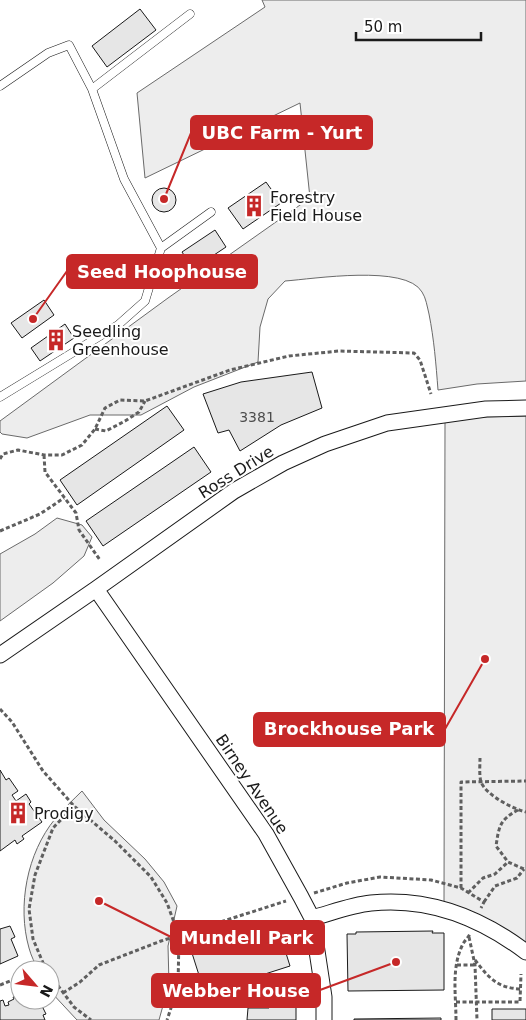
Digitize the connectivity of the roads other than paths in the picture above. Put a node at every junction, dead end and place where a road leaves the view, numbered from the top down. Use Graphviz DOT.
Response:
graph roads {
  1 [pos="190,14"];
  2 [pos="0,86"];
  3 [pos="92,89"];
  4 [pos="211,212"];
  5 [pos="161,248"];
  6 [pos="0,397"];
  7 [pos="526,408"];
  8 [pos="96,590"];
  9 [pos="0,655"];
  10 [pos="312,918"];
  11 [pos="526,952"];
  12 [pos="324,1020"];
  1 -- 3 [label="lane"];
  2 -- 3 [label="lane"];
  3 -- 5 [label="lane"];
  4 -- 5 [label="lane"];
  5 -- 6 [label="lane"];
  7 -- 8 [label="street, Ross Drive"];
  8 -- 9 [label="street, Ross Drive"];
  8 -- 10 [label="street, Birney Avenue"];
  10 -- 11 [label="street"];
  10 -- 12 [label="street, Birney Avenue"];
}
